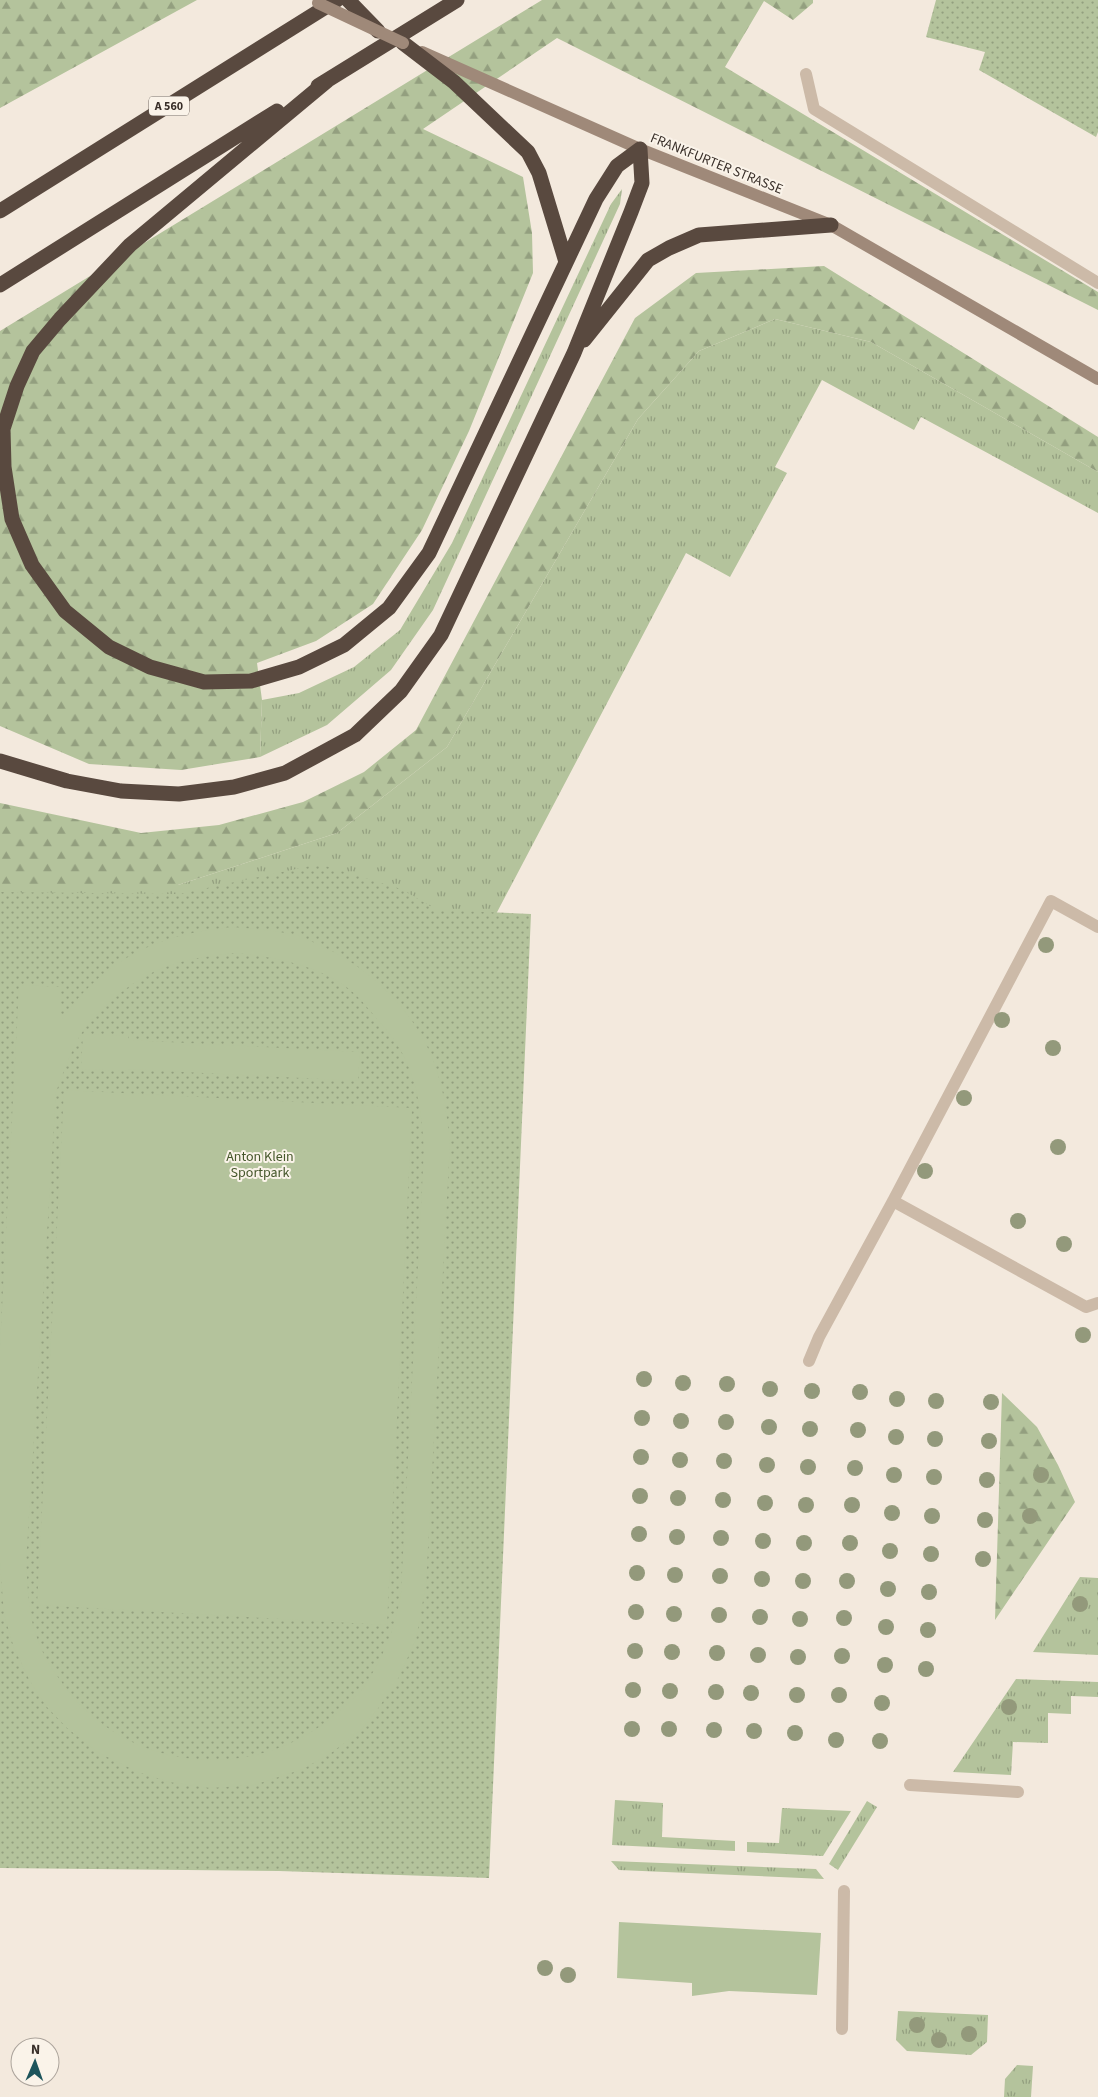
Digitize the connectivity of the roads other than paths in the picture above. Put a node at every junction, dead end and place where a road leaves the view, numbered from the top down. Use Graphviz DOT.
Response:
graph roads {
  1 [pos="312,0"];
  2 [pos="337,0"];
  3 [pos="348,0"];
  4 [pos="457,0"];
  5 [pos="378,31"];
  6 [pos="403,43"];
  7 [pos="806,74"];
  8 [pos="460,77"];
  9 [pos="326,81"];
  10 [pos="640,149"];
  11 [pos="0,211"];
  12 [pos="831,225"];
  13 [pos="566,262"];
  14 [pos="1098,282"];
  15 [pos="0,285"];
  16 [pos="574,352"];
  17 [pos="1098,379"];
  18 [pos="0,761"];
  19 [pos="1098,927"];
  20 [pos="894,1201"];
  21 [pos="1098,1303"];
  22 [pos="810,1361"];
  23 [pos="910,1786"];
  24 [pos="1018,1792"];
  25 [pos="844,1891"];
  26 [pos="842,2029"];
  1 -- 5 [label="main road, bridge"];
  2 -- 11 [label="highway, A 560"];
  3 -- 5 [label="highway"];
  4 -- 9 [label="highway"];
  5 -- 6 [label="main road, bridge"];
  6 -- 8 [label="highway"];
  7 -- 14 [label="street"];
  8 -- 10 [label="main road, FRANKFURTER STRASSE"];
  8 -- 13 [label="highway"];
  9 -- 13 [label="highway"];
  9 -- 15 [label="highway"];
  10 -- 12 [label="main road, FRANKFURTER STRASSE"];
  10 -- 13 [label="highway"];
  10 -- 16 [label="highway"];
  12 -- 16 [label="highway"];
  12 -- 17 [label="main road, FRANKFURTER STRASSE"];
  16 -- 18 [label="highway"];
  19 -- 20 [label="street"];
  20 -- 21 [label="street"];
  20 -- 22 [label="street"];
  23 -- 24 [label="street"];
  25 -- 26 [label="street"];
}
